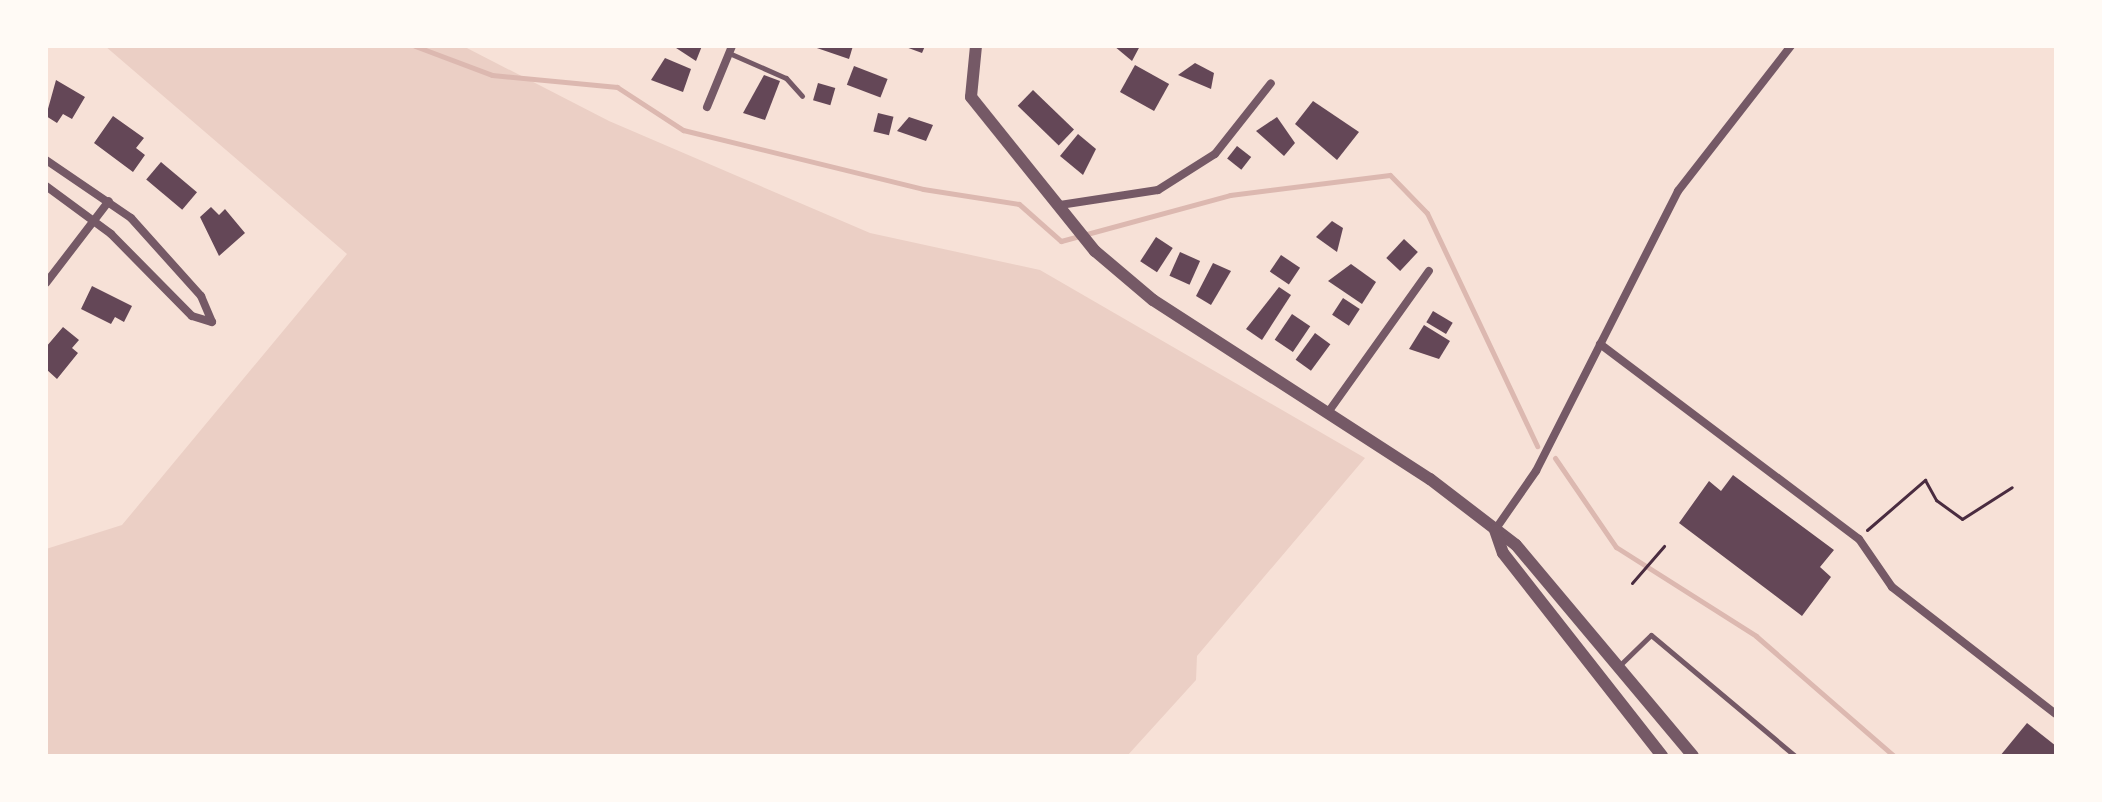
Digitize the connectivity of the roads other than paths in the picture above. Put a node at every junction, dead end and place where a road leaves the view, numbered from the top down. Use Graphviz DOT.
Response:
graph roads {
  1 [pos="976,46"];
  2 [pos="1791,46"];
  3 [pos="730,50"];
  4 [pos="1271,83"];
  5 [pos="802,96"];
  6 [pos="707,107"];
  7 [pos="46,160"];
  8 [pos="46,186"];
  9 [pos="109,201"];
  10 [pos="1060,205"];
  11 [pos="94,221"];
  12 [pos="1429,271"];
  13 [pos="46,283"];
  14 [pos="1600,344"];
  15 [pos="1329,411"];
  16 [pos="1495,530"];
  17 [pos="1616,668"];
  18 [pos="1601,679"];
  19 [pos="2056,714"];
  20 [pos="1662,756"];
  21 [pos="1693,756"];
  22 [pos="1795,756"];
  1 -- 10 [label="street"];
  2 -- 14 [label="street"];
  3 -- 5 [label="lane"];
  3 -- 6 [label="street"];
  4 -- 10 [label="street"];
  7 -- 9 [label="street"];
  8 -- 11 [label="street"];
  9 -- 11 [label="street"];
  9 -- 11 [label="street"];
  10 -- 15 [label="street"];
  11 -- 13 [label="street"];
  12 -- 15 [label="street"];
  14 -- 16 [label="street"];
  14 -- 19 [label="street"];
  15 -- 16 [label="street"];
  16 -- 17 [label="street"];
  16 -- 18 [label="street"];
  17 -- 18 [label="street"];
  17 -- 21 [label="street"];
  17 -- 22 [label="lane"];
  18 -- 20 [label="street"];
}
